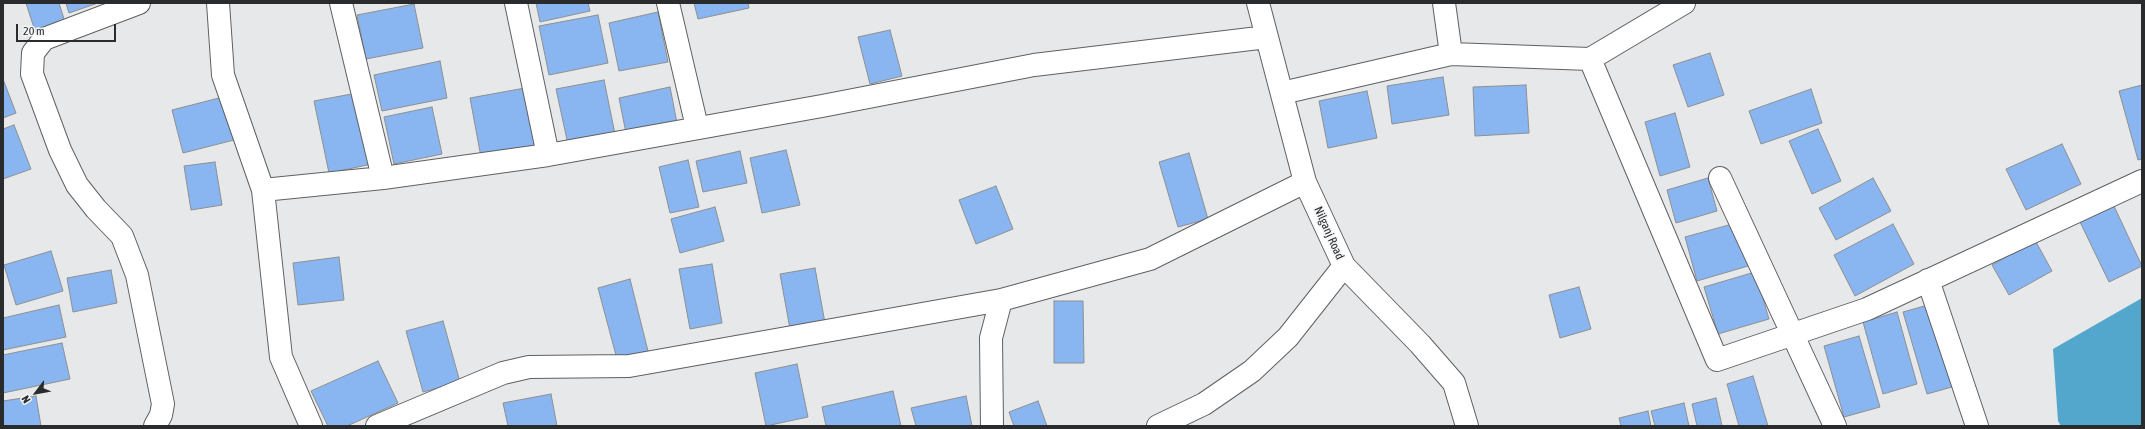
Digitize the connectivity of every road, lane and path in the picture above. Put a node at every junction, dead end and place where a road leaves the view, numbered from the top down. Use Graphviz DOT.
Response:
graph roads {
  1 [pos="139,3"];
  2 [pos="218,3"];
  3 [pos="341,3"];
  4 [pos="516,3"];
  5 [pos="668,3"];
  6 [pos="1258,3"];
  7 [pos="1444,3"];
  8 [pos="1684,3"];
  9 [pos="1267,37"];
  10 [pos="1451,54"];
  11 [pos="1590,59"];
  12 [pos="1282,93"];
  13 [pos="697,127"];
  14 [pos="548,155"];
  15 [pos="383,178"];
  16 [pos="1720,178"];
  17 [pos="2142,181"];
  18 [pos="1305,182"];
  19 [pos="263,190"];
  20 [pos="1344,266"];
  21 [pos="1928,280"];
  22 [pos="1001,300"];
  23 [pos="1792,334"];
  24 [pos="1832,425"];
  25 [pos="155,426"];
  26 [pos="311,426"];
  27 [pos="377,426"];
  28 [pos="992,426"];
  29 [pos="1158,426"];
  30 [pos="1466,426"];
  31 [pos="1977,426"];
  1 -- 25 [label="street"];
  2 -- 19 [label="street"];
  3 -- 15 [label="street"];
  4 -- 14 [label="street"];
  5 -- 13 [label="street"];
  6 -- 9 [label="street, Nilganj Road"];
  7 -- 10 [label="street"];
  8 -- 11 [label="street"];
  9 -- 12 [label="street, Nilganj Road"];
  9 -- 13 [label="street"];
  10 -- 11 [label="street"];
  10 -- 12 [label="street"];
  11 -- 23 [label="street"];
  12 -- 18 [label="street, Nilganj Road"];
  13 -- 14 [label="street"];
  14 -- 15 [label="street"];
  15 -- 19 [label="street"];
  16 -- 23 [label="street"];
  17 -- 21 [label="street"];
  18 -- 20 [label="street, Nilganj Road"];
  18 -- 22 [label="street"];
  19 -- 26 [label="street"];
  20 -- 29 [label="street"];
  20 -- 30 [label="street, Nilganj Road"];
  21 -- 23 [label="street"];
  21 -- 31 [label="street"];
  22 -- 27 [label="street"];
  22 -- 28 [label="street"];
  23 -- 24 [label="street"];
}
